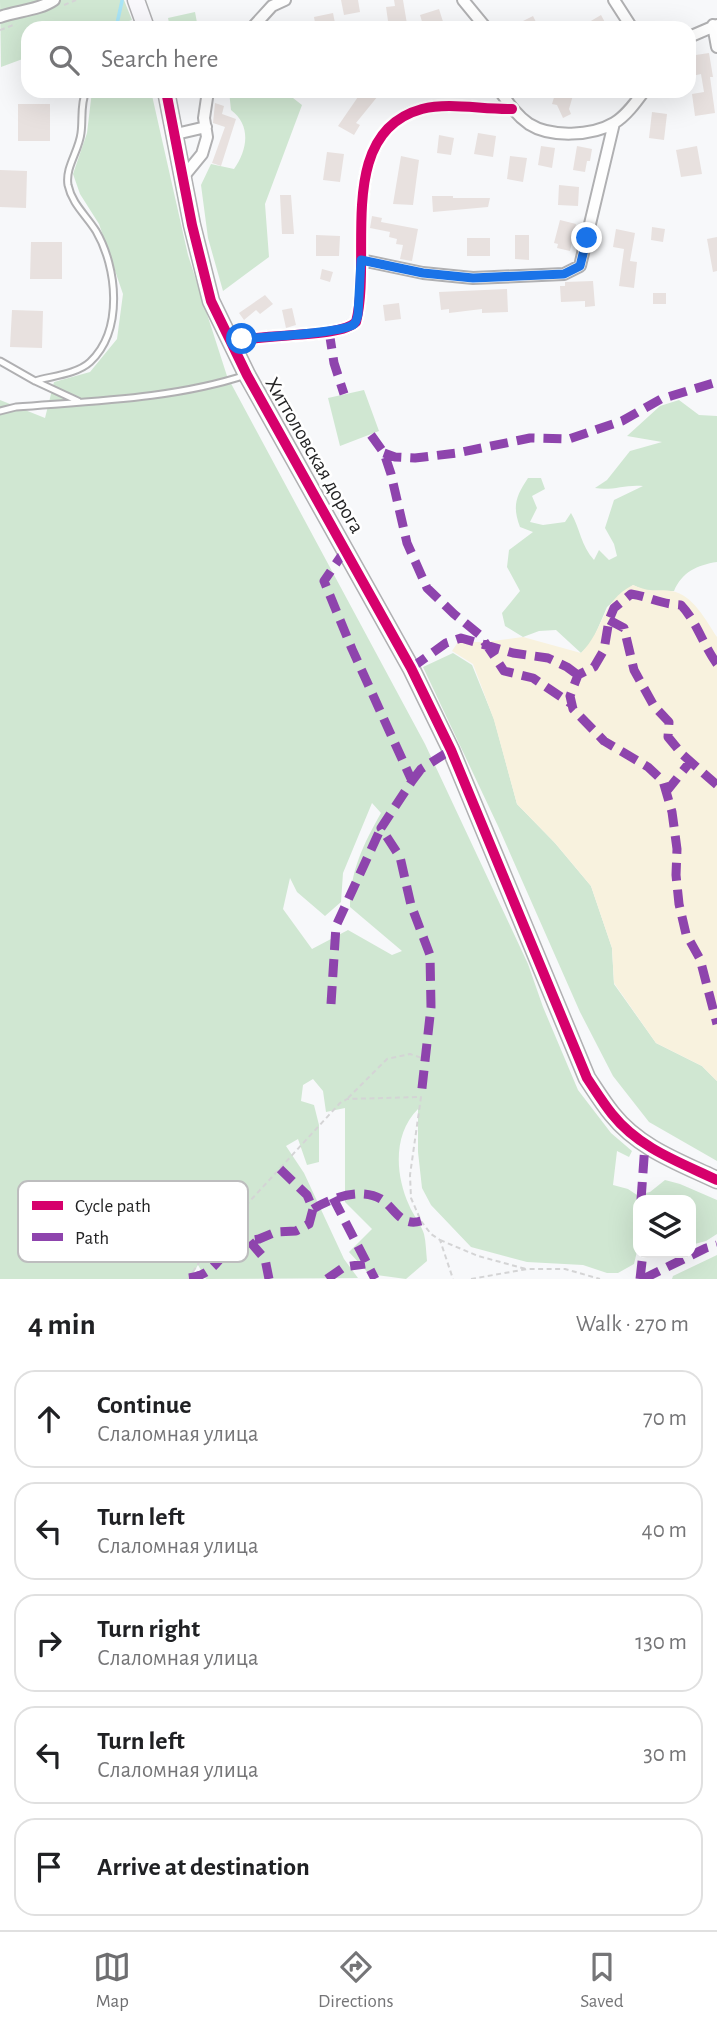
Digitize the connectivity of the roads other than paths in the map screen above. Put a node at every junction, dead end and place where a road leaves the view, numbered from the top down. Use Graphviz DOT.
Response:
graph roads {
  1 [pos="32,0"];
  2 [pos="54,0"];
  3 [pos="136,0"];
  4 [pos="285,0"];
  5 [pos="463,0"];
  6 [pos="614,0"];
  7 [pos="271,3"];
  8 [pos="15,11"];
  9 [pos="0,17"];
  10 [pos="144,21"];
  11 [pos="257,21"];
  12 [pos="481,21"];
  13 [pos="628,21"];
  14 [pos="715,25"];
  15 [pos="696,34"];
  16 [pos="717,47"];
  17 [pos="85,98"];
  18 [pos="168,98"];
  19 [pos="206,98"];
  20 [pos="505,98"];
  21 [pos="638,98"];
  22 [pos="512,109"];
  23 [pos="614,123"];
  24 [pos="206,127"];
  25 [pos="176,134"];
  26 [pos="184,176"];
  27 [pos="361,260"];
  28 [pos="232,343"];
  29 [pos="0,361"];
  30 [pos="247,375"];
  31 [pos="35,381"];
  32 [pos="81,402"];
  33 [pos="0,411"];
  34 [pos="717,1180"];
  1 -- 8 [label="street"];
  2 -- 8 [label="street"];
  3 -- 10 [label="street"];
  4 -- 7 [label="street"];
  5 -- 12 [label="street"];
  6 -- 13 [label="street"];
  7 -- 11 [label="street"];
  8 -- 9 [label="street"];
  14 -- 15 [label="street"];
  14 -- 16 [label="street"];
  17 -- 31 [label="lane"];
  18 -- 25 [label="street, Хиттоловская дорога"];
  19 -- 24 [label="street"];
  20 -- 22 [label="street"];
  21 -- 23 [label="street"];
  22 -- 23 [label="street"];
  22 -- 27 [label="street"];
  23 -- 27 [label="street"];
  24 -- 25 [label="street"];
  24 -- 26 [label="street"];
  25 -- 26 [label="street, Хиттоловская дорога"];
  26 -- 28 [label="street, Хиттоловская дорога"];
  27 -- 28 [label="street"];
  28 -- 30 [label="street, Хиттоловская дорога"];
  29 -- 31 [label="lane"];
  30 -- 32 [label="lane"];
  30 -- 34 [label="street, Хиттоловская дорога"];
  31 -- 32 [label="lane"];
  32 -- 33 [label="lane"];
}
